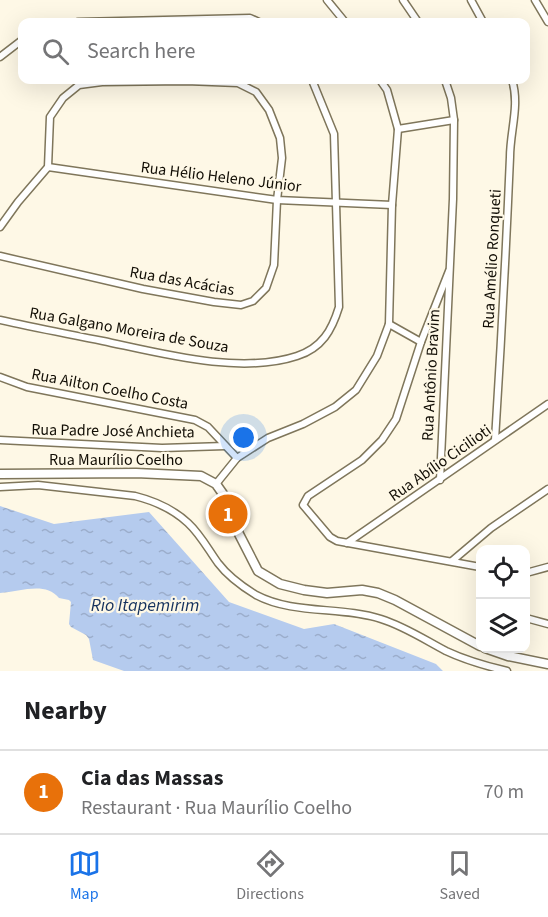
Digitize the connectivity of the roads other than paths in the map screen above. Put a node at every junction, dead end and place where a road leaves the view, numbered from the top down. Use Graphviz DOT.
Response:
graph roads {
  1 [pos="327,0"];
  2 [pos="403,0"];
  3 [pos="471,0"];
  4 [pos="535,0"];
  5 [pos="342,18"];
  6 [pos="415,18"];
  7 [pos="481,18"];
  8 [pos="548,22"];
  9 [pos="18,42"];
  10 [pos="0,57"];
  11 [pos="103,84"];
  12 [pos="240,84"];
  13 [pos="314,84"];
  14 [pos="382,84"];
  15 [pos="446,84"];
  16 [pos="513,84"];
  17 [pos="454,120"];
  18 [pos="398,129"];
  19 [pos="48,167"];
  20 [pos="277,200"];
  21 [pos="336,204"];
  22 [pos="392,205"];
  23 [pos="0,227"];
  24 [pos="0,256"];
  25 [pos="449,271"];
  26 [pos="0,320"];
  27 [pos="388,324"];
  28 [pos="421,342"];
  29 [pos="0,377"];
  30 [pos="548,404"];
  31 [pos="0,440"];
  32 [pos="495,440"];
  33 [pos="225,446"];
  34 [pos="237,458"];
  35 [pos="0,474"];
  36 [pos="440,480"];
  37 [pos="216,484"];
  38 [pos="0,488"];
  39 [pos="548,489"];
  40 [pos="347,543"];
  41 [pos="452,561"];
  42 [pos="476,566"];
  43 [pos="548,567"];
  44 [pos="530,572"];
  45 [pos="530,619"];
  46 [pos="548,623"];
  47 [pos="476,644"];
  48 [pos="499,653"];
  49 [pos="548,664"];
  50 [pos="507,671"];
  1 -- 5 [label="street"];
  2 -- 6 [label="street"];
  3 -- 7 [label="street"];
  4 -- 8 [label="street"];
  9 -- 10 [label="street"];
  11 -- 19 [label="street, Rua das Acácias"];
  12 -- 20 [label="street, Rua das Acácias"];
  13 -- 21 [label="street, Rua Galgano Moreira de Souza"];
  14 -- 18 [label="street"];
  15 -- 17 [label="street, Rua Antônio Bravim"];
  16 -- 32 [label="street, Rua Amélio Ronqueti"];
  17 -- 18 [label="street"];
  17 -- 25 [label="street, Rua Antônio Bravim"];
  18 -- 22 [label="street"];
  19 -- 20 [label="street, Rua Hélio Heleno Júnior"];
  19 -- 23 [label="street"];
  20 -- 21 [label="street, Rua Hélio Heleno Júnior"];
  20 -- 24 [label="street, Rua das Acácias"];
  21 -- 22 [label="street, Rua Hélio Heleno Júnior"];
  21 -- 26 [label="street, Rua Galgano Moreira de Souza"];
  22 -- 27 [label="street"];
  25 -- 28 [label="street"];
  25 -- 36 [label="street, Rua Antônio Bravim"];
  27 -- 28 [label="street"];
  27 -- 34 [label="street"];
  28 -- 40 [label="street"];
  29 -- 33 [label="street, Rua Ailton Coelho Costa"];
  30 -- 32 [label="street, Rua Abílio Cicilioti"];
  31 -- 33 [label="street, Rua Padre José Anchieta"];
  32 -- 36 [label="street, Rua Abílio Cicilioti"];
  33 -- 34 [label="street, Rua Ailton Coelho Costa"];
  34 -- 37 [label="street"];
  35 -- 37 [label="main road, Rua Maurílio Coelho"];
  36 -- 40 [label="street, Rua Abílio Cicilioti"];
  37 -- 47 [label="main road"];
  38 -- 50 [label="street"];
  39 -- 41 [label="street"];
  40 -- 41 [label="street"];
  41 -- 42 [label="street"];
  43 -- 44 [label="street"];
  45 -- 46 [label="street"];
  48 -- 49 [label="main road"];
}
